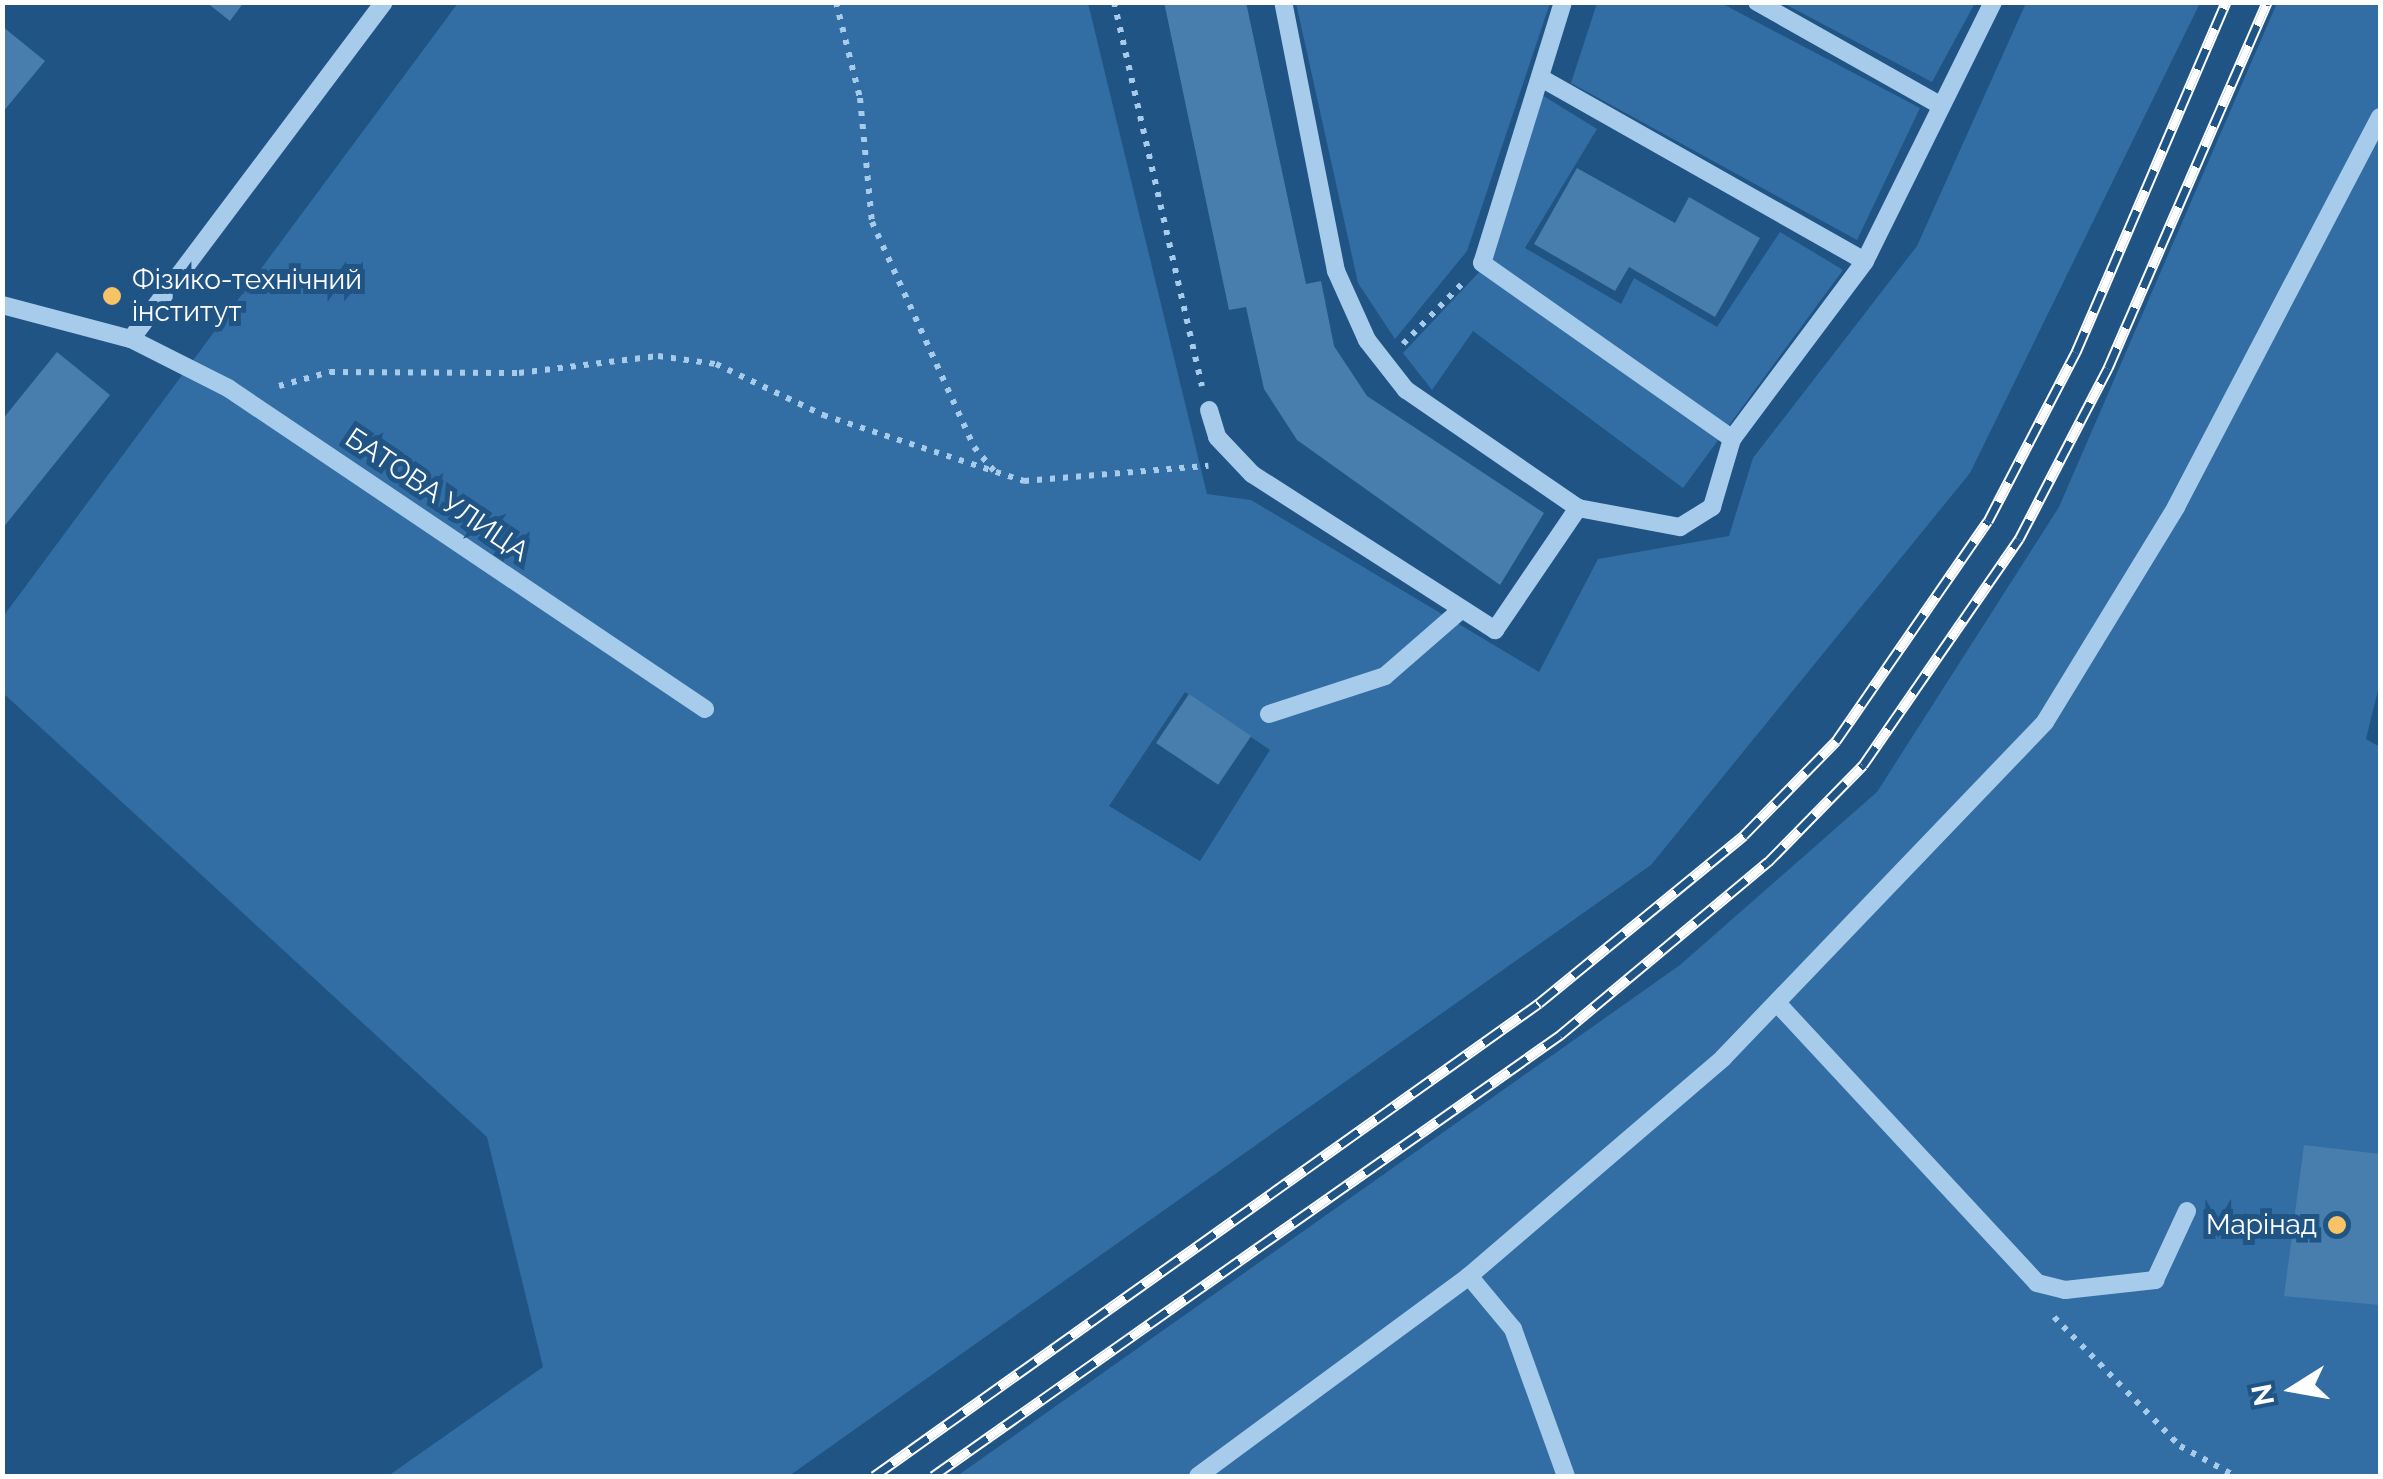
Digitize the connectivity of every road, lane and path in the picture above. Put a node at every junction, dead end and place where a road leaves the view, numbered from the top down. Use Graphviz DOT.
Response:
graph roads {
  1 [pos="384,2"];
  2 [pos="836,2"];
  3 [pos="1114,2"];
  4 [pos="1283,2"];
  5 [pos="1564,2"];
  6 [pos="1757,2"];
  7 [pos="1993,2"];
  8 [pos="1540,78"];
  9 [pos="1940,105"];
  10 [pos="2380,117"];
  11 [pos="1865,260"];
  12 [pos="1482,264"];
  13 [pos="2,305"];
  14 [pos="131,339"];
  15 [pos="1385,363"];
  16 [pos="228,388"];
  17 [pos="1208,410"];
  18 [pos="1732,439"];
  19 [pos="1234,459"];
  20 [pos="996,473"];
  21 [pos="1578,508"];
  22 [pos="1462,609"];
  23 [pos="705,709"];
  24 [pos="1268,714"];
  25 [pos="1777,1003"];
  26 [pos="2187,1211"];
  27 [pos="1469,1276"];
  28 [pos="2048,1311"];
  29 [pos="1198,1476"];
  30 [pos="1566,1476"];
  31 [pos="2235,1476"];
  1 -- 14 [label="lane"];
  2 -- 20 [label="path"];
  3 -- 17 [label="path"];
  4 -- 15 [label="lane"];
  5 -- 8 [label="lane"];
  6 -- 9 [label="lane"];
  7 -- 9 [label="lane"];
  8 -- 11 [label="lane"];
  8 -- 12 [label="lane"];
  9 -- 11 [label="lane"];
  10 -- 25 [label="lane"];
  11 -- 18 [label="lane"];
  12 -- 15 [label="path"];
  12 -- 18 [label="lane"];
  13 -- 14 [label="lane, БАТОВА УЛИЦА"];
  14 -- 16 [label="lane, БАТОВА УЛИЦА"];
  15 -- 21 [label="lane"];
  16 -- 20 [label="path"];
  16 -- 23 [label="lane, БАТОВА УЛИЦА"];
  17 -- 19 [label="lane"];
  18 -- 21 [label="lane"];
  19 -- 20 [label="path"];
  19 -- 22 [label="lane"];
  21 -- 22 [label="lane"];
  22 -- 24 [label="lane"];
  25 -- 26 [label="lane"];
  25 -- 27 [label="lane"];
  27 -- 29 [label="lane"];
  27 -- 30 [label="lane"];
  28 -- 31 [label="path"];
}
